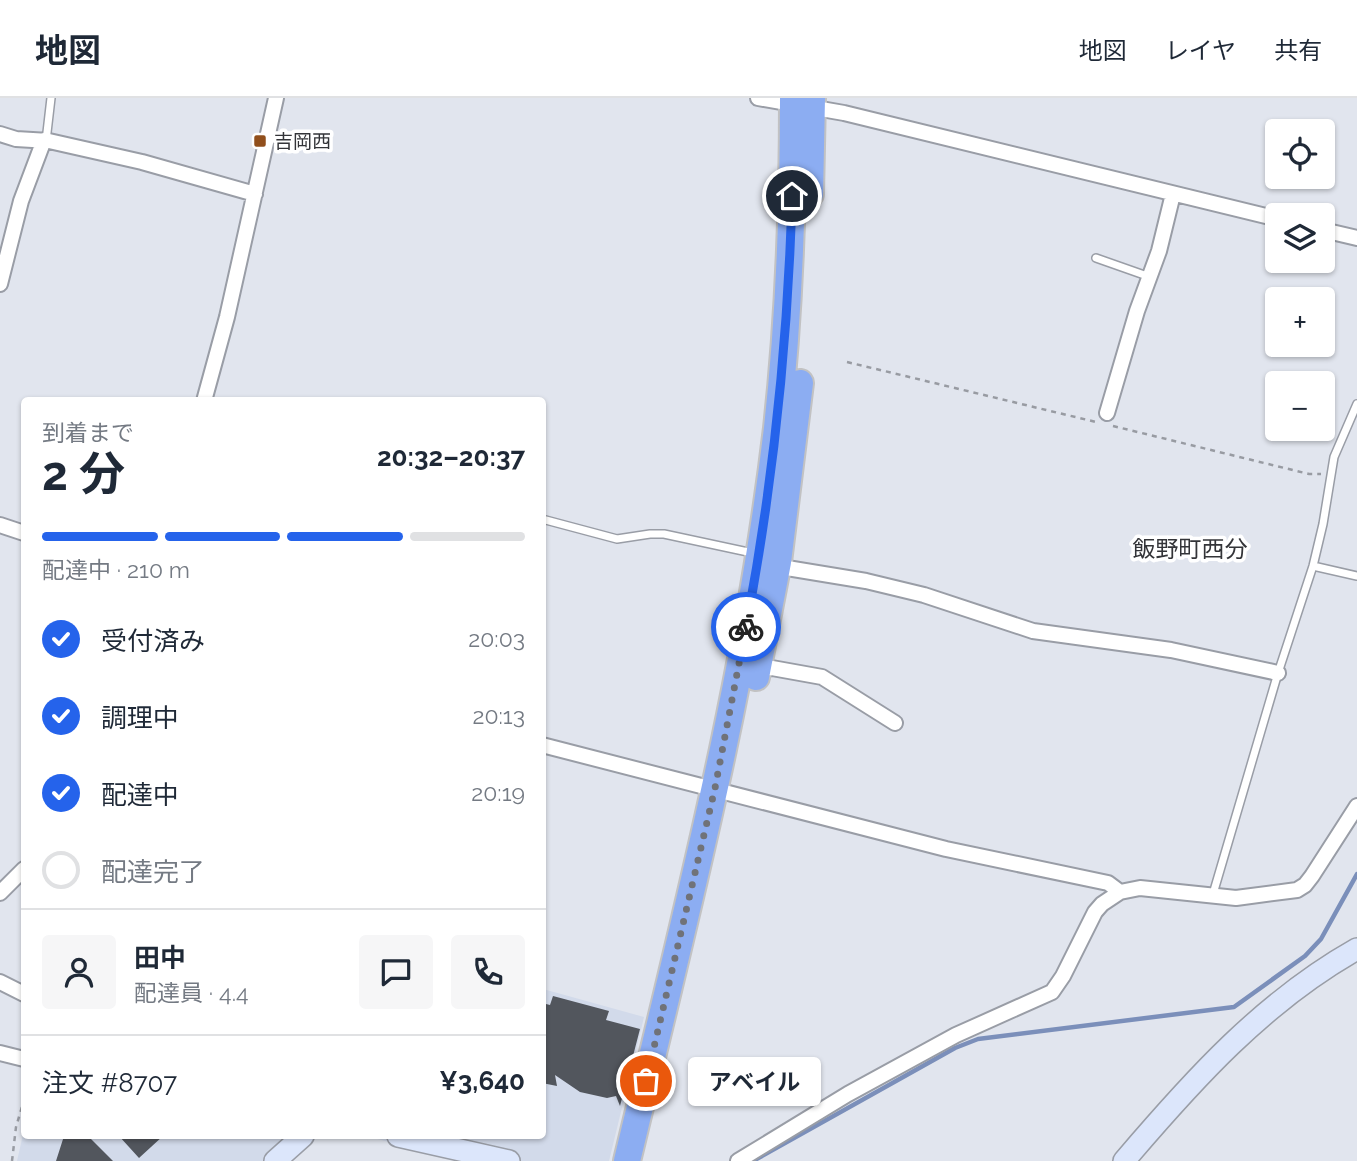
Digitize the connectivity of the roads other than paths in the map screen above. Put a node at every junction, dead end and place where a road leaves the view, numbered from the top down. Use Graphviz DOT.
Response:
graph roads {
  1 [pos="51,98"];
  2 [pos="276,98"];
  3 [pos="758,98"];
  4 [pos="802,102"];
  5 [pos="0,134"];
  6 [pos="45,140"];
  7 [pos="255,194"];
  8 [pos="1173,194"];
  9 [pos="1265,216"];
  10 [pos="1335,233"];
  11 [pos="1357,239"];
  12 [pos="1096,258"];
  13 [pos="1150,277"];
  14 [pos="0,284"];
  15 [pos="205,397"];
  16 [pos="1357,404"];
  17 [pos="1107,413"];
  18 [pos="546,520"];
  19 [pos="0,525"];
  20 [pos="21,532"];
  21 [pos="761,557"];
  22 [pos="1313,566"];
  23 [pos="1357,576"];
  24 [pos="757,668"];
  25 [pos="1278,673"];
  26 [pos="895,723"];
  27 [pos="546,746"];
  28 [pos="724,790"];
  29 [pos="1357,806"];
  30 [pos="21,872"];
  31 [pos="0,892"];
  32 [pos="1120,892"];
  33 [pos="1213,894"];
  34 [pos="1357,949"];
  35 [pos="0,982"];
  36 [pos="21,992"];
  37 [pos="0,1053"];
  38 [pos="21,1058"];
  39 [pos="300,1139"];
  40 [pos="411,1139"];
  41 [pos="275,1161"];
  42 [pos="509,1161"];
  43 [pos="627,1161"];
  44 [pos="646,1161"];
  45 [pos="738,1161"];
  46 [pos="1124,1161"];
  1 -- 6 [label="lane"];
  2 -- 7 [label="street"];
  3 -- 4 [label="street"];
  4 -- 8 [label="street"];
  4 -- 21 [label="highway"];
  5 -- 6 [label="street"];
  6 -- 7 [label="street"];
  6 -- 14 [label="street"];
  7 -- 15 [label="street"];
  8 -- 9 [label="street"];
  8 -- 13 [label="street"];
  10 -- 11 [label="street"];
  12 -- 13 [label="lane"];
  13 -- 17 [label="street"];
  16 -- 22 [label="lane"];
  18 -- 21 [label="lane"];
  19 -- 20 [label="street"];
  21 -- 24 [label="highway"];
  21 -- 25 [label="street"];
  21 -- 28 [label="highway"];
  22 -- 23 [label="lane"];
  22 -- 25 [label="lane"];
  24 -- 26 [label="street"];
  24 -- 28 [label="highway"];
  25 -- 33 [label="lane"];
  27 -- 28 [label="street"];
  28 -- 32 [label="street"];
  28 -- 43 [label="highway"];
  28 -- 44 [label="highway"];
  29 -- 33 [label="street"];
  30 -- 31 [label="street"];
  32 -- 33 [label="street"];
  32 -- 45 [label="street"];
  34 -- 46 [label="street"];
  35 -- 36 [label="street"];
  37 -- 38 [label="street"];
  39 -- 41 [label="street"];
  40 -- 42 [label="street"];
}
